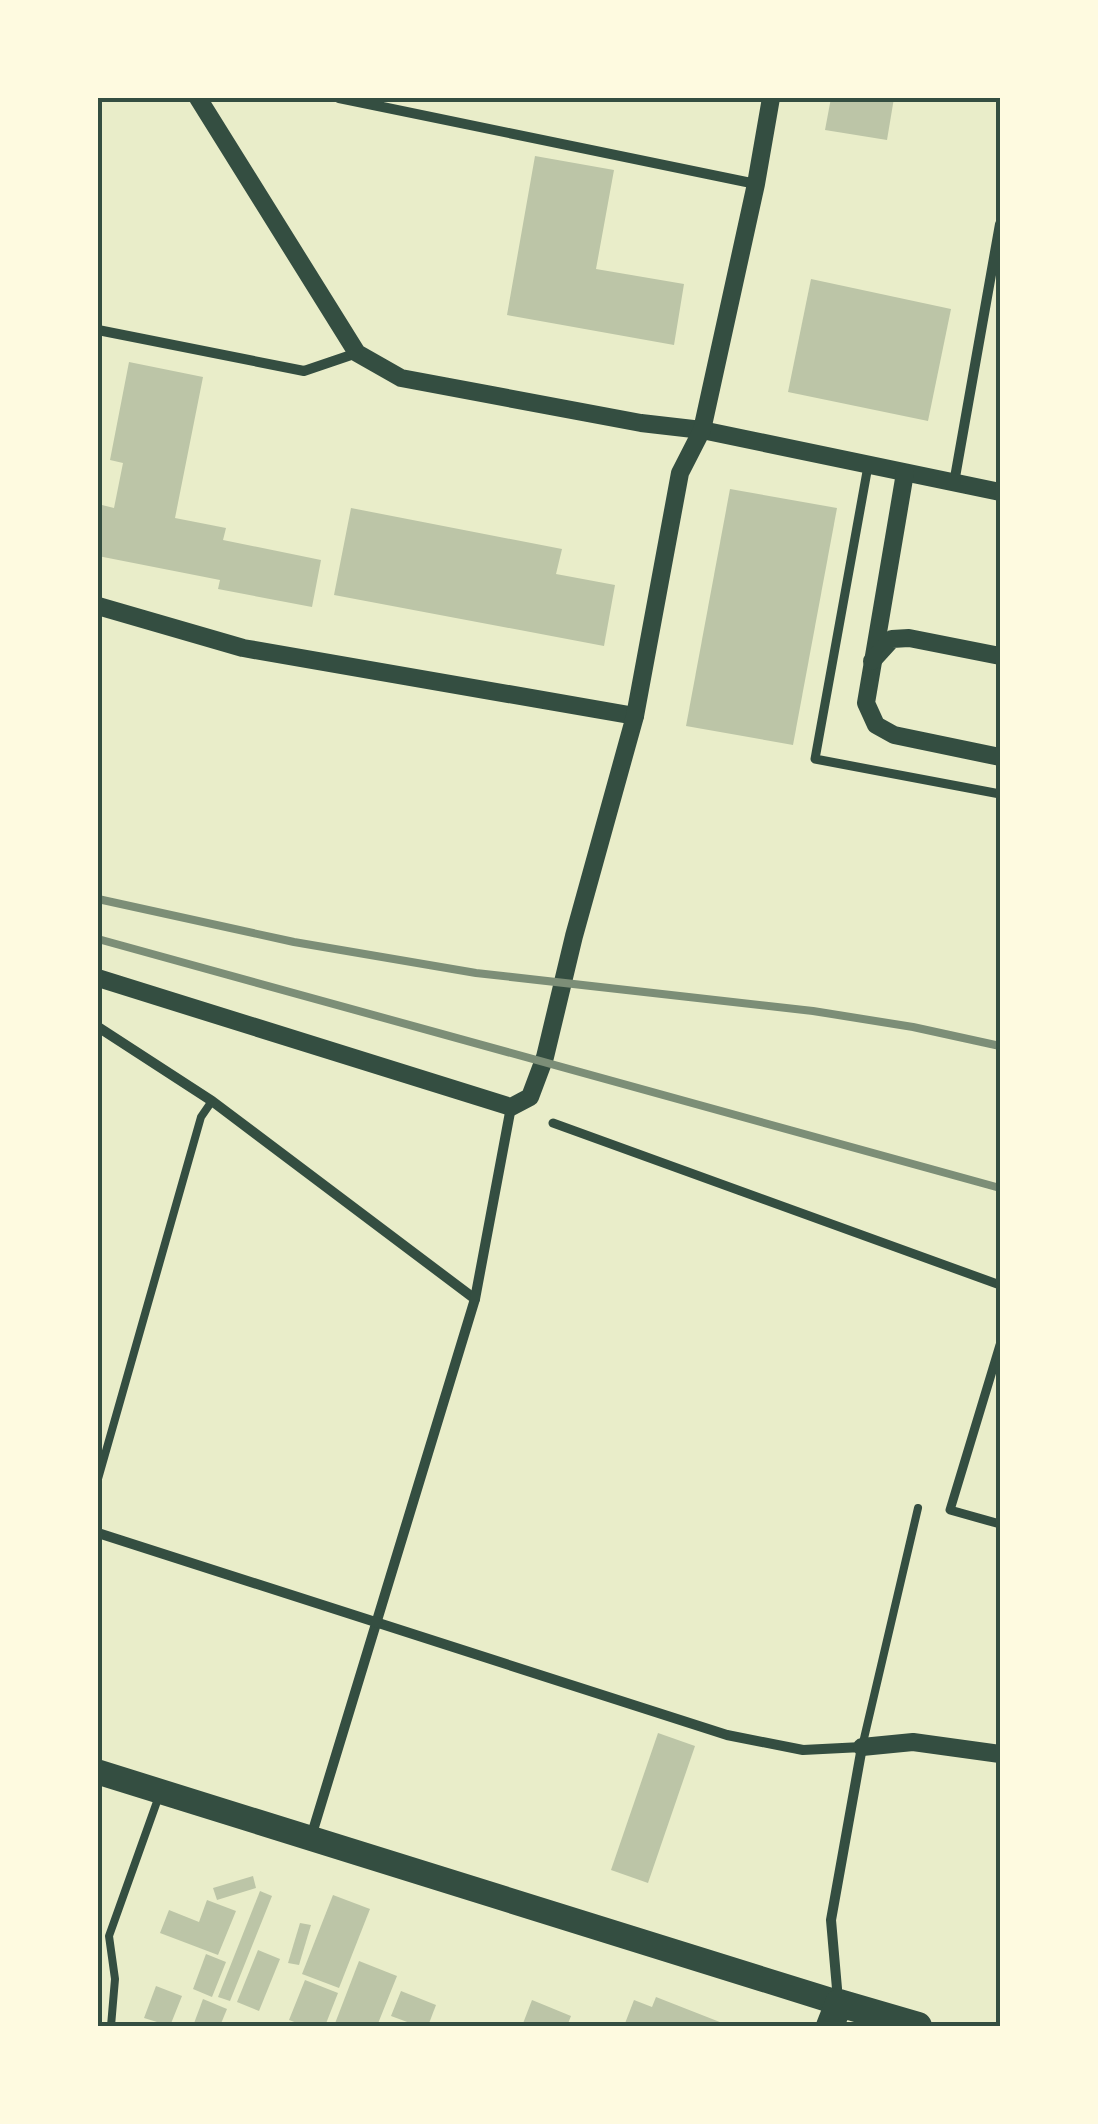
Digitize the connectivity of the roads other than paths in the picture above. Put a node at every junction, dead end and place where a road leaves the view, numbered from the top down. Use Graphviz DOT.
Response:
graph roads {
  1 [pos="198,98"];
  2 [pos="339,98"];
  3 [pos="771,98"];
  4 [pos="756,184"];
  5 [pos="1000,224"];
  6 [pos="98,330"];
  7 [pos="358,353"];
  8 [pos="702,430"];
  9 [pos="868,466"];
  10 [pos="905,474"];
  11 [pos="954,483"];
  12 [pos="1000,492"];
  13 [pos="98,606"];
  14 [pos="1000,656"];
  15 [pos="871,661"];
  16 [pos="635,716"];
  17 [pos="1000,756"];
  18 [pos="1000,794"];
  19 [pos="98,978"];
  20 [pos="98,1027"];
  21 [pos="212,1101"];
  22 [pos="511,1107"];
  23 [pos="553,1123"];
  24 [pos="1000,1284"];
  25 [pos="475,1299"];
  26 [pos="1000,1344"];
  27 [pos="98,1479"];
  28 [pos="918,1508"];
  29 [pos="1000,1524"];
  30 [pos="98,1532"];
  31 [pos="378,1622"];
  32 [pos="862,1747"];
  33 [pos="1000,1754"];
  34 [pos="98,1772"];
  35 [pos="161,1791"];
  36 [pos="311,1838"];
  37 [pos="109,1936"];
  38 [pos="98,1943"];
  39 [pos="834,2014"];
  40 [pos="111,2026"];
  41 [pos="918,2026"];
  1 -- 7 [label="street"];
  2 -- 4 [label="street"];
  3 -- 4 [label="street"];
  4 -- 8 [label="street"];
  5 -- 11 [label="street"];
  6 -- 7 [label="street"];
  7 -- 8 [label="street"];
  8 -- 9 [label="street"];
  8 -- 16 [label="street"];
  9 -- 10 [label="street"];
  9 -- 18 [label="street"];
  10 -- 11 [label="street"];
  10 -- 15 [label="street"];
  11 -- 12 [label="street"];
  13 -- 16 [label="street"];
  14 -- 15 [label="street"];
  15 -- 17 [label="street"];
  16 -- 22 [label="street"];
  19 -- 22 [label="street"];
  20 -- 21 [label="street"];
  21 -- 25 [label="street"];
  21 -- 27 [label="lane"];
  22 -- 25 [label="street"];
  23 -- 24 [label="street"];
  25 -- 31 [label="street"];
  26 -- 29 [label="street"];
  28 -- 32 [label="lane"];
  30 -- 31 [label="street"];
  31 -- 32 [label="street"];
  31 -- 36 [label="street"];
  32 -- 33 [label="street"];
  32 -- 39 [label="street"];
  34 -- 35 [label="main road"];
  35 -- 36 [label="main road"];
  35 -- 37 [label="lane"];
  36 -- 39 [label="main road"];
  37 -- 38 [label="lane"];
  37 -- 40 [label="lane"];
  39 -- 41 [label="highway"];
}
